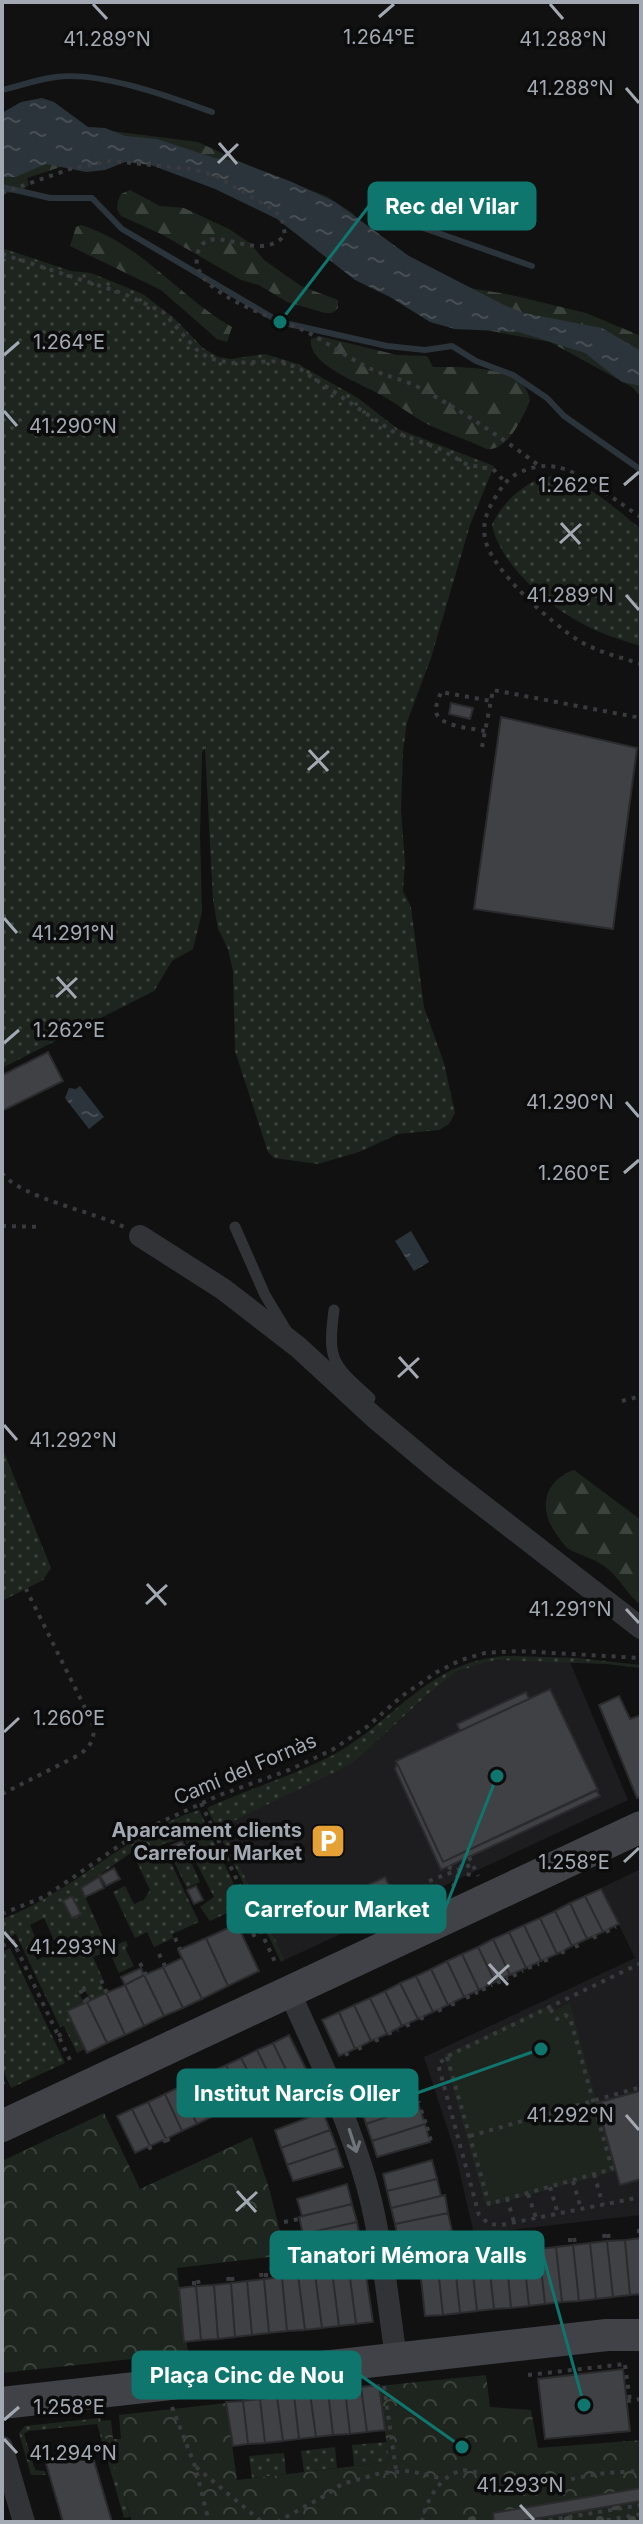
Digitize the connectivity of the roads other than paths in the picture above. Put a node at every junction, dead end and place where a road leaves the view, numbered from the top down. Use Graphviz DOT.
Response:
graph roads {
  1 [pos="235,1227"];
  2 [pos="140,1236"];
  3 [pos="334,1310"];
  4 [pos="298,1347"];
  5 [pos="395,1434"];
  6 [pos="641,1628"];
  7 [pos="641,1827"];
  8 [pos="283,1978"];
  9 [pos="2,2126"];
  10 [pos="641,2335"];
  11 [pos="390,2372"];
  12 [pos="2,2403"];
  13 [pos="2,2447"];
  14 [pos="24,2522"];
  1 -- 4 [label="lane"];
  2 -- 4 [label="street"];
  3 -- 5 [label="lane"];
  4 -- 5 [label="street"];
  5 -- 6 [label="street"];
  7 -- 8 [label="street"];
  8 -- 9 [label="street"];
  8 -- 11 [label="street, one-way"];
  10 -- 11 [label="street"];
  11 -- 12 [label="street"];
  13 -- 14 [label="street"];
}
